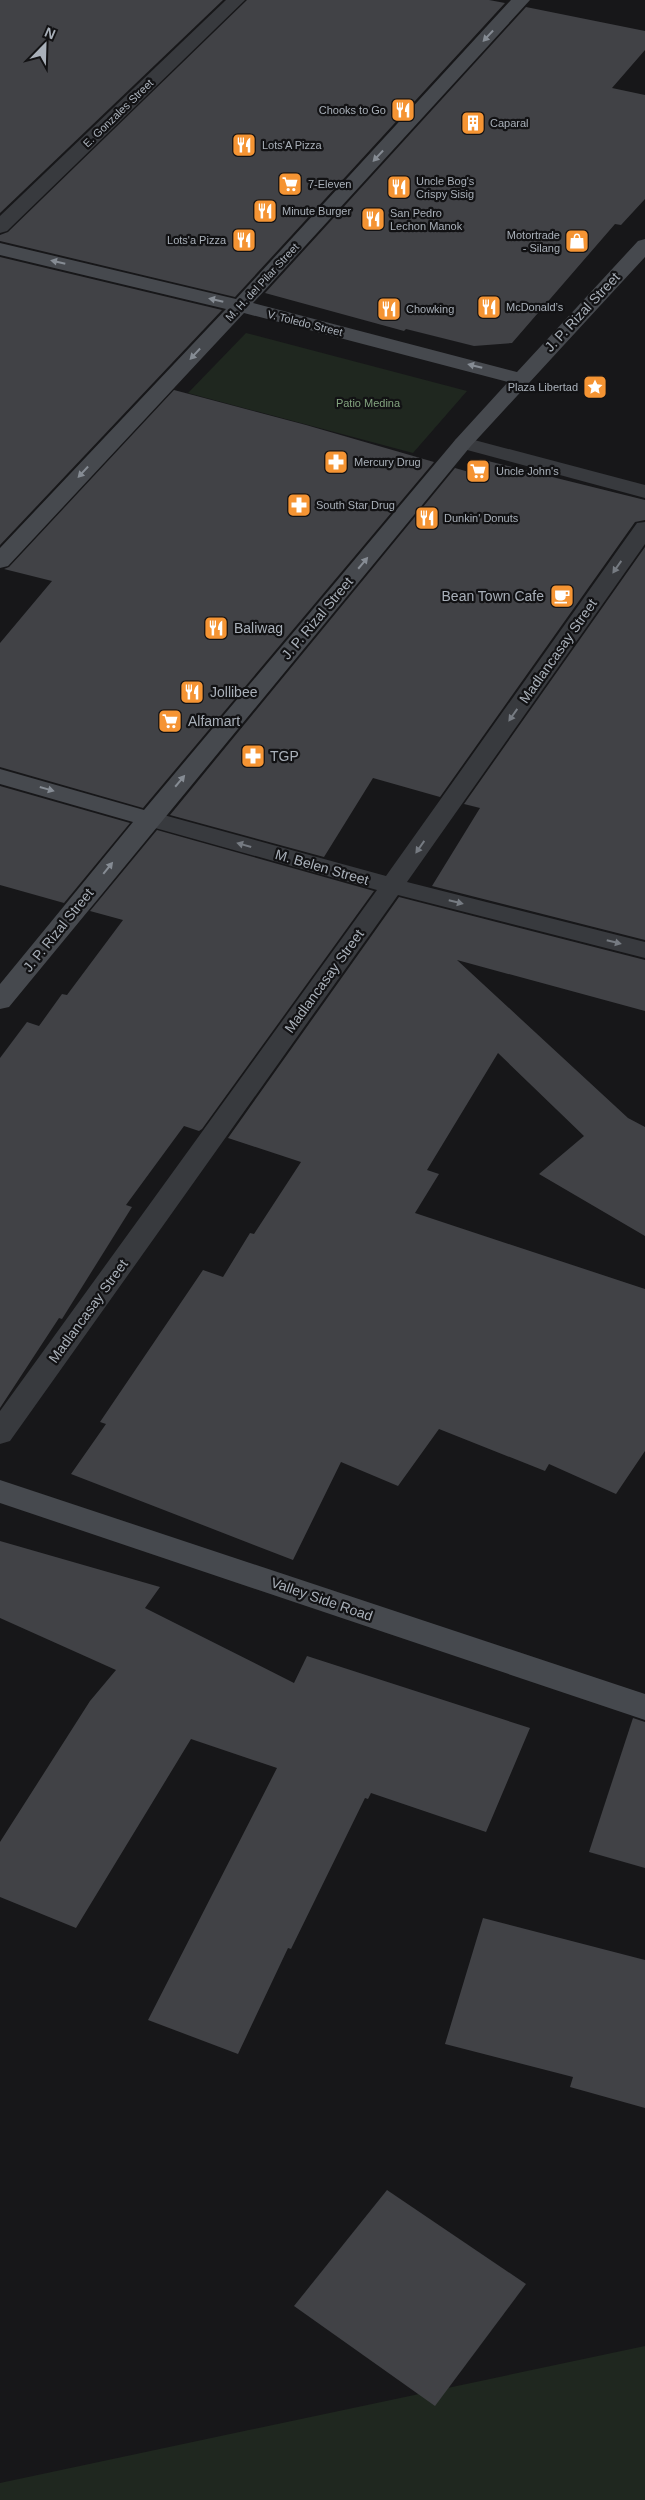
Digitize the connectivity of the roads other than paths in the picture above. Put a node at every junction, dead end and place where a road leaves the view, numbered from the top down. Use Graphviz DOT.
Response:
graph roads {
  1 [pos="236,0"];
  2 [pos="521,0"];
  3 [pos="0,227"];
  4 [pos="645,245"];
  5 [pos="0,249"];
  6 [pos="240,306"];
  7 [pos="522,379"];
  8 [pos="463,443"];
  9 [pos="645,492"];
  10 [pos="645,528"];
  11 [pos="0,561"];
  12 [pos="0,776"];
  13 [pos="149,819"];
  14 [pos="392,886"];
  15 [pos="645,950"];
  16 [pos="0,1001"];
  17 [pos="0,1433"];
  18 [pos="0,1491"];
  19 [pos="645,1707"];
  1 -- 3 [label="street, E. Gonzales Street"];
  2 -- 6 [label="main road, M. H. del Pilar Street, one-way"];
  4 -- 7 [label="main road, J. P. Rizal Street"];
  6 -- 5 [label="main road, V. Toledo Street, one-way"];
  7 -- 6 [label="main road, V. Toledo Street, one-way"];
  6 -- 11 [label="main road, M. H. del Pilar Street, one-way"];
  7 -- 8 [label="main road, J. P. Rizal Street"];
  8 -- 9 [label="street"];
  13 -- 8 [label="main road, J. P. Rizal Street, one-way"];
  10 -- 14 [label="street, Madlancasay Street, one-way"];
  12 -- 13 [label="main road, M. Belen Street, one-way"];
  14 -- 13 [label="street, M. Belen Street, one-way"];
  16 -- 13 [label="main road, J. P. Rizal Street, one-way"];
  14 -- 15 [label="street, M. Belen Street, one-way"];
  14 -- 17 [label="street, Madlancasay Street"];
  18 -- 19 [label="main road, Valley Side Road"];
}
